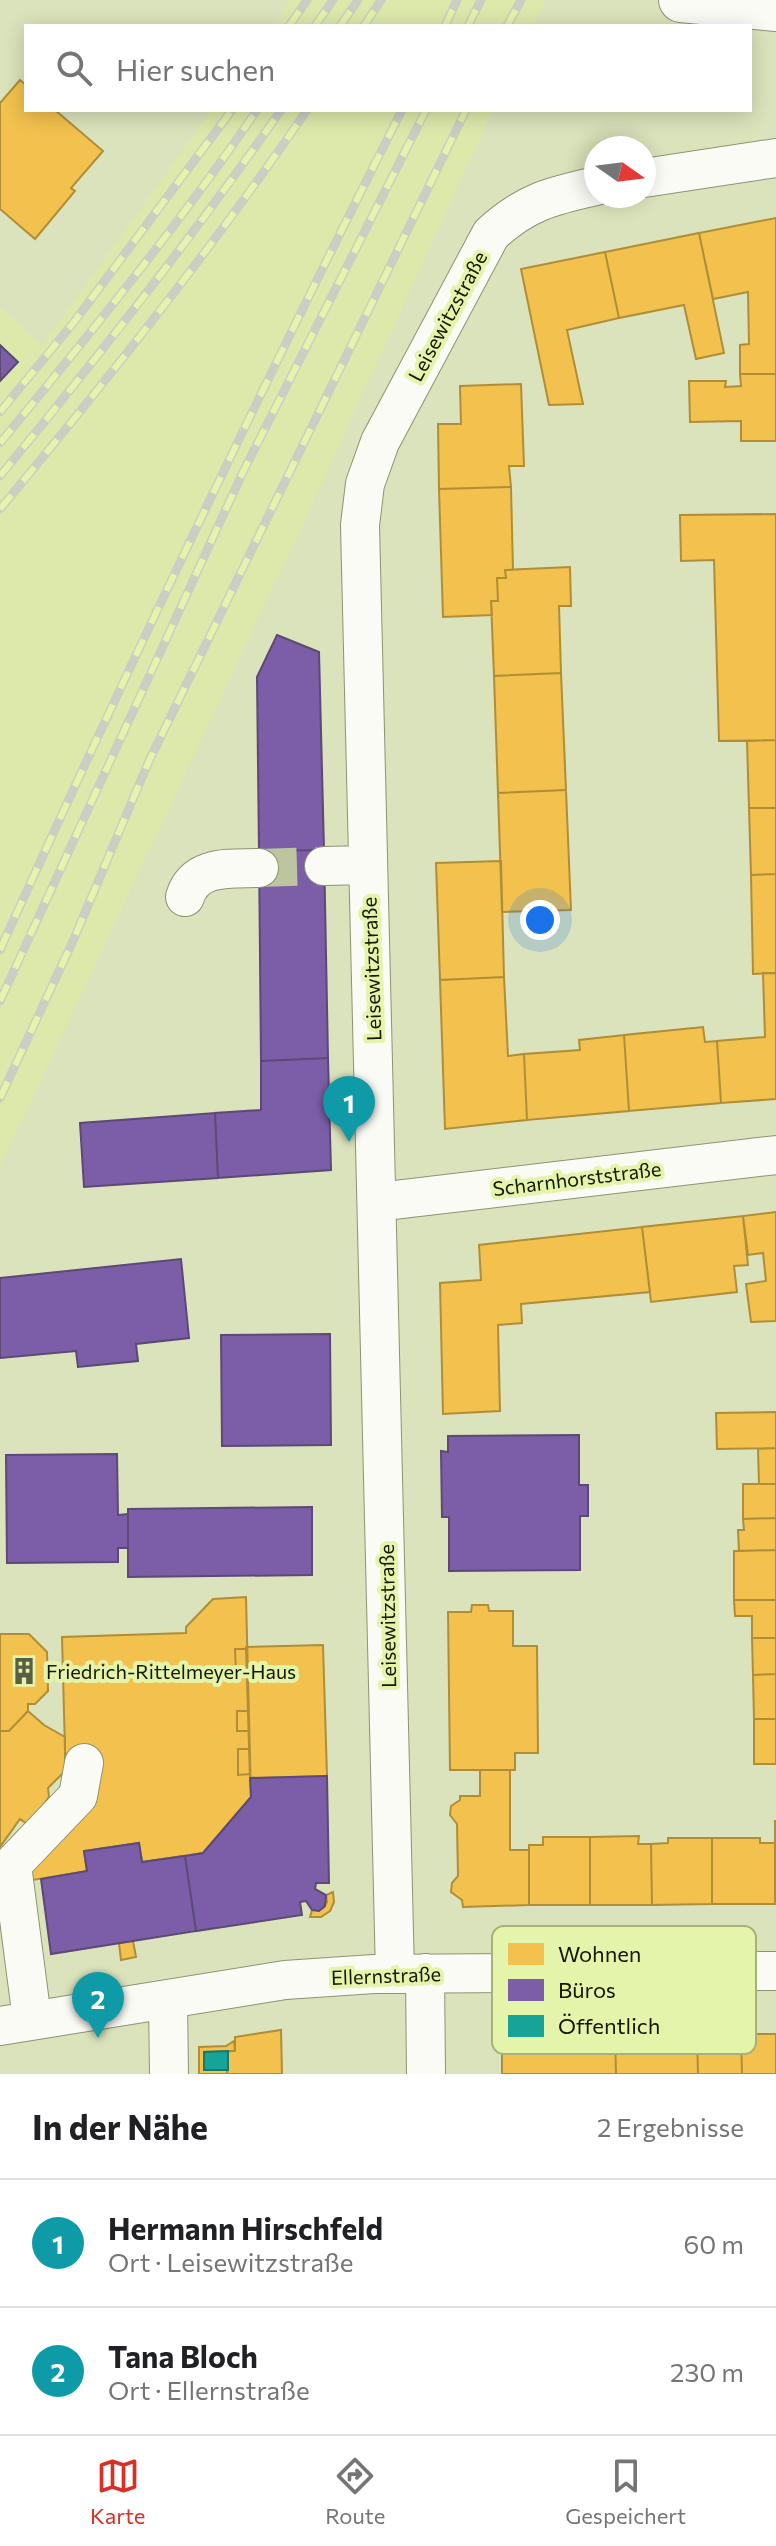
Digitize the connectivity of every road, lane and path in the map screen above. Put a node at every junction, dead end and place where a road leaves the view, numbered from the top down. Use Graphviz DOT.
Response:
graph roads {
  1 [pos="681,0"];
  2 [pos="776,9"];
  3 [pos="776,158"];
  4 [pos="656,176"];
  5 [pos="584,189"];
  6 [pos="368,865"];
  7 [pos="324,866"];
  8 [pos="259,868"];
  9 [pos="185,897"];
  10 [pos="776,1155"];
  11 [pos="377,1202"];
  12 [pos="84,1763"];
  13 [pos="756,1971"];
  14 [pos="776,1971"];
  15 [pos="410,1973"];
  16 [pos="492,1973"];
  17 [pos="168,1999"];
  18 [pos="16,2022"];
  19 [pos="169,2074"];
  20 [pos="426,2074"];
  1 -- 2 [label="main road"];
  3 -- 4 [label="street"];
  5 -- 6 [label="street, Leisewitzstraße"];
  6 -- 7 [label="street"];
  6 -- 11 [label="street, Leisewitzstraße"];
  8 -- 9 [label="street"];
  10 -- 11 [label="street, Scharnhorststraße"];
  11 -- 15 [label="street, Leisewitzstraße"];
  12 -- 18 [label="street"];
  13 -- 14 [label="street, Ellernstraße"];
  15 -- 16 [label="street, Ellernstraße"];
  15 -- 17 [label="street, Ellernstraße"];
  15 -- 20 [label="street, Leisewitzstraße"];
  17 -- 18 [label="street, Ellernstraße"];
  17 -- 19 [label="street"];
}
